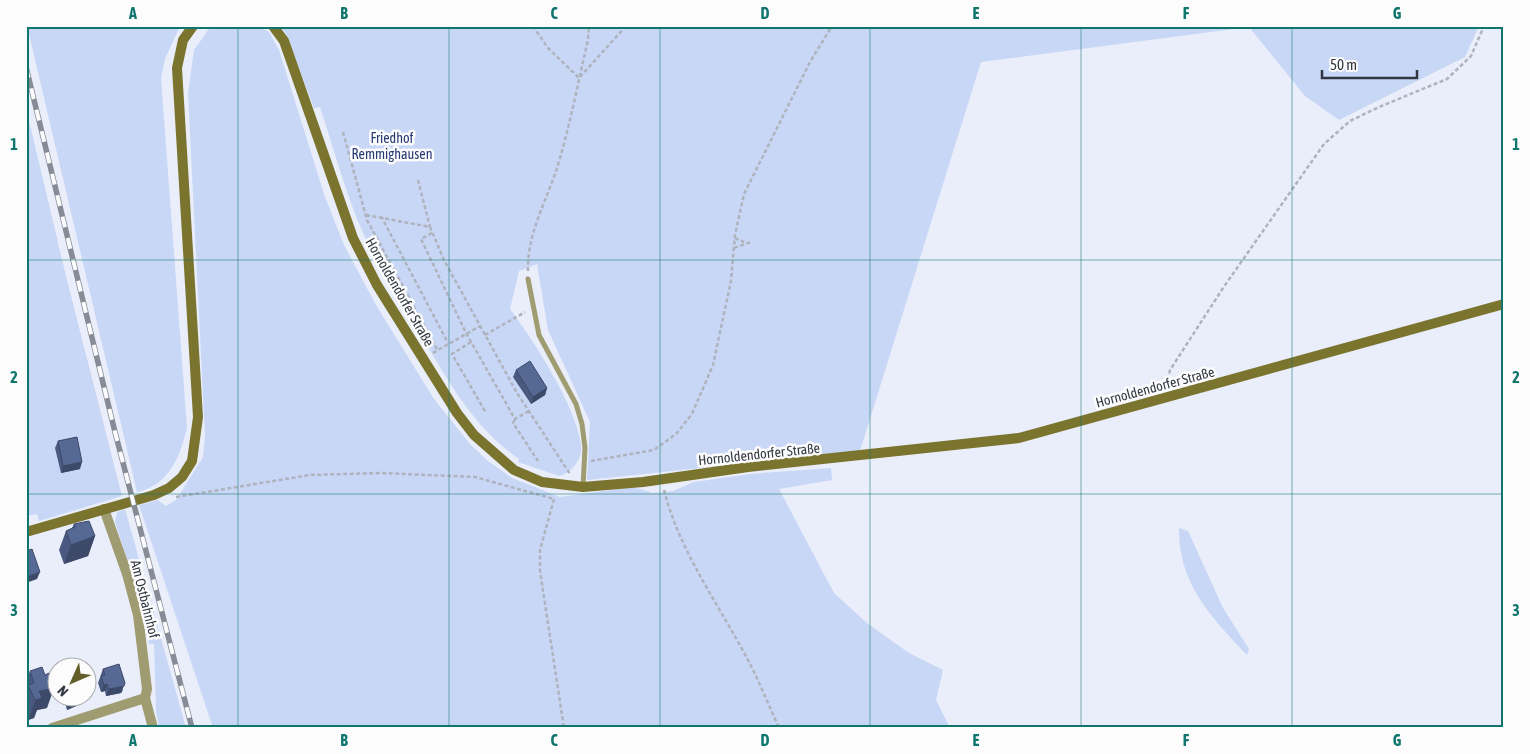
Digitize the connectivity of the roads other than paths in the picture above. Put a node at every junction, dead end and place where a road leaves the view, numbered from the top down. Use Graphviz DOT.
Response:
graph roads {
  1 [pos="193,26"];
  2 [pos="273,26"];
  3 [pos="528,280"];
  4 [pos="1504,304"];
  5 [pos="580,486"];
  6 [pos="104,508"];
  7 [pos="26,532"];
  8 [pos="144,698"];
  9 [pos="52,728"];
  10 [pos="153,728"];
  1 -- 6 [label="street"];
  2 -- 5 [label="street, Hornoldendorfer Straße"];
  3 -- 5 [label="lane"];
  4 -- 5 [label="street, Hornoldendorfer Straße"];
  6 -- 7 [label="street"];
  6 -- 8 [label="street, Am Ostbahnhof"];
  8 -- 9 [label="street"];
  8 -- 10 [label="street, Am Ostbahnhof"];
}
